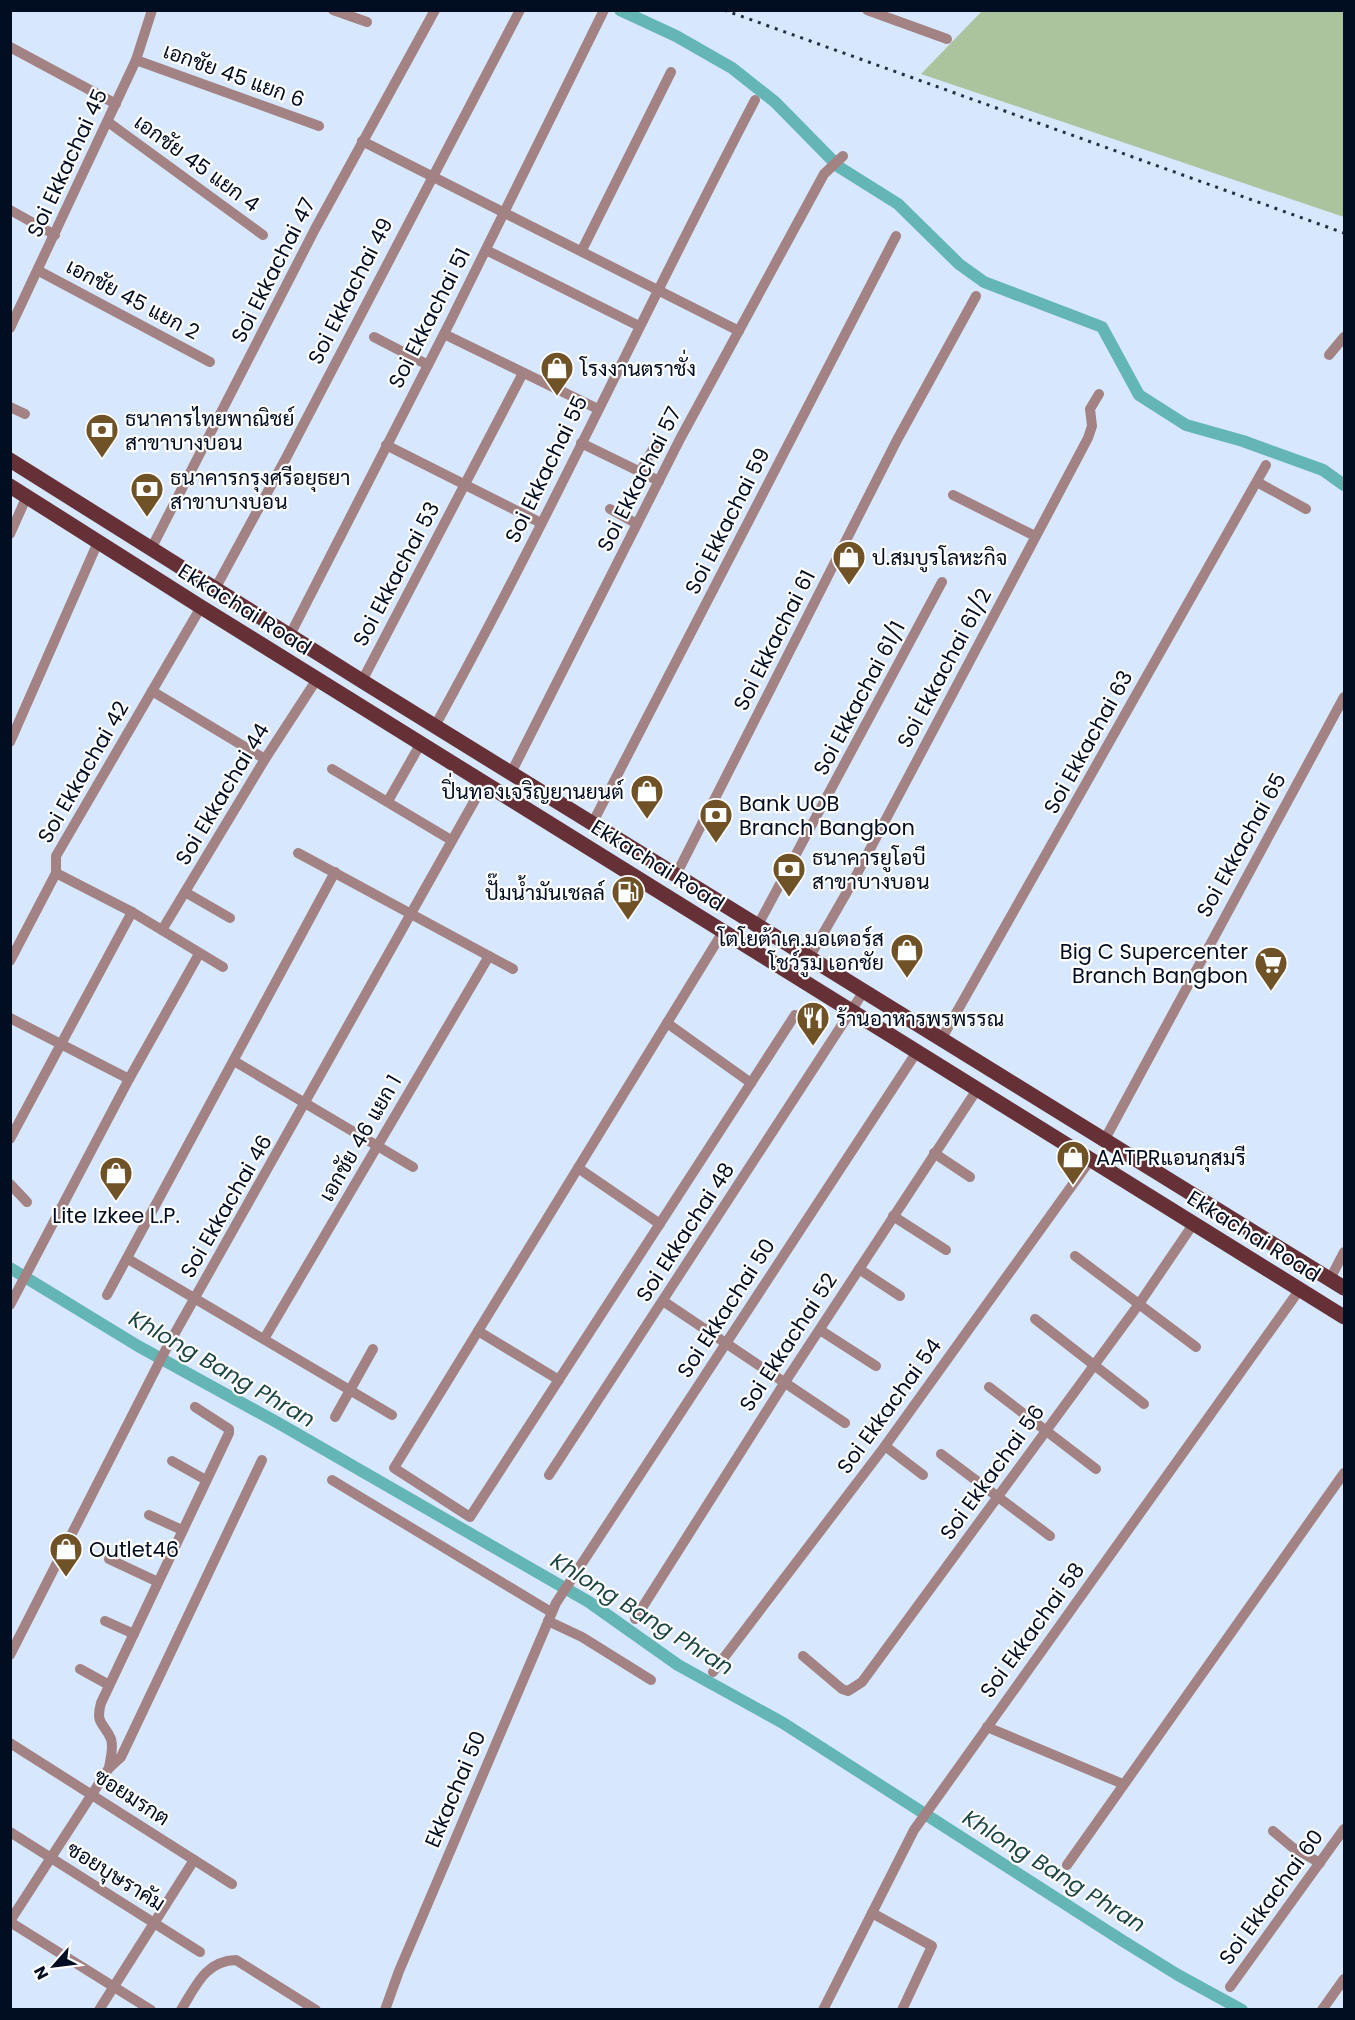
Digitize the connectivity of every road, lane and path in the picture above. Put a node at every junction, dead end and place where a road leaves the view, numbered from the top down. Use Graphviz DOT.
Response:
graph roads {
  1 [pos="333,10"];
  2 [pos="435,10"];
  3 [pos="520,10"];
  4 [pos="867,10"];
  5 [pos="149,12"];
  6 [pos="603,14"];
  7 [pos="367,22"];
  8 [pos="947,39"];
  9 [pos="10,47"];
  10 [pos="136,60"];
  11 [pos="671,72"];
  12 [pos="755,99"];
  13 [pos="116,104"];
  14 [pos="108,122"];
  15 [pos="319,126"];
  16 [pos="362,141"];
  17 [pos="843,156"];
  18 [pos="431,177"];
  19 [pos="10,210"];
  20 [pos="504,213"];
  21 [pos="56,235"];
  22 [pos="263,235"];
  23 [pos="896,236"];
  24 [pos="486,250"];
  25 [pos="582,250"];
  26 [pos="39,271"];
  27 [pos="657,289"];
  28 [pos="976,296"];
  29 [pos="639,326"];
  30 [pos="10,328"];
  31 [pos="739,331"];
  32 [pos="444,334"];
  33 [pos="374,337"];
  34 [pos="1344,337"];
  35 [pos="1329,355"];
  36 [pos="210,362"];
  37 [pos="428,365"];
  38 [pos="523,373"];
  39 [pos="1099,394"];
  40 [pos="10,408"];
  41 [pos="598,409"];
  42 [pos="25,414"];
  43 [pos="581,443"];
  44 [pos="656,444"];
  45 [pos="386,445"];
  46 [pos="10,460"];
  47 [pos="1266,465"];
  48 [pos="640,472"];
  49 [pos="659,481"];
  50 [pos="1257,482"];
  51 [pos="465,484"];
  52 [pos="10,486"];
  53 [pos="953,495"];
  54 [pos="27,496"];
  55 [pos="610,509"];
  56 [pos="1306,509"];
  57 [pos="541,522"];
  58 [pos="637,524"];
  59 [pos="10,534"];
  60 [pos="1035,536"];
  61 [pos="98,542"];
  62 [pos="151,549"];
  63 [pos="942,582"];
  64 [pos="214,589"];
  65 [pos="201,607"];
  66 [pos="290,635"];
  67 [pos="328,660"];
  68 [pos="317,679"];
  69 [pos="362,681"];
  70 [pos="152,691"];
  71 [pos="1344,697"];
  72 [pos="435,726"];
  73 [pos="10,742"];
  74 [pos="421,743"];
  75 [pos="265,759"];
  76 [pos="332,769"];
  77 [pos="511,773"];
  78 [pos="485,782"];
  79 [pos="388,801"];
  80 [pos="592,824"];
  81 [pos="451,840"];
  82 [pos="298,853"];
  83 [pos="335,872"];
  84 [pos="56,873"];
  85 [pos="676,875"];
  86 [pos="185,892"];
  87 [pos="132,912"];
  88 [pos="410,913"];
  89 [pos="230,918"];
  90 [pos="758,925"];
  91 [pos="162,930"];
  92 [pos="724,930"];
  93 [pos="199,954"];
  94 [pos="489,956"];
  95 [pos="809,958"];
  96 [pos="10,961"];
  97 [pos="223,967"];
  98 [pos="513,969"];
  99 [pos="864,991"];
  100 [pos="852,1010"];
  101 [pos="795,1015"];
  102 [pos="10,1018"];
  103 [pos="667,1023"];
  104 [pos="942,1038"];
  105 [pos="62,1044"];
  106 [pos="918,1050"];
  107 [pos="234,1061"];
  108 [pos="129,1079"];
  109 [pos="751,1083"];
  110 [pos="978,1088"];
  111 [pos="307,1102"];
  112 [pos="10,1139"];
  113 [pos="1105,1139"];
  114 [pos="378,1146"];
  115 [pos="934,1153"];
  116 [pos="1091,1159"];
  117 [pos="413,1167"];
  118 [pos="578,1168"];
  119 [pos="970,1176"];
  120 [pos="10,1184"];
  121 [pos="27,1202"];
  122 [pos="893,1216"];
  123 [pos="1194,1223"];
  124 [pos="660,1224"];
  125 [pos="946,1250"];
  126 [pos="1344,1252"];
  127 [pos="1075,1256"];
  128 [pos="128,1258"];
  129 [pos="859,1269"];
  130 [pos="1330,1279"];
  131 [pos="1344,1288"];
  132 [pos="1300,1289"];
  133 [pos="107,1295"];
  134 [pos="900,1296"];
  135 [pos="195,1299"];
  136 [pos="663,1301"];
  137 [pos="1139,1304"];
  138 [pos="10,1305"];
  139 [pos="1344,1317"];
  140 [pos="1035,1320"];
  141 [pos="820,1330"];
  142 [pos="478,1331"];
  143 [pos="264,1339"];
  144 [pos="726,1343"];
  145 [pos="1196,1347"];
  146 [pos="373,1349"];
  147 [pos="1092,1365"];
  148 [pos="876,1366"];
  149 [pos="559,1380"];
  150 [pos="785,1382"];
  151 [pos="988,1387"];
  152 [pos="350,1390"];
  153 [pos="1144,1404"];
  154 [pos="195,1407"];
  155 [pos="392,1415"];
  156 [pos="335,1417"];
  157 [pos="844,1424"];
  158 [pos="1046,1432"];
  159 [pos="885,1446"];
  160 [pos="941,1454"];
  161 [pos="262,1460"];
  162 [pos="172,1461"];
  163 [pos="1096,1469"];
  164 [pos="1344,1473"];
  165 [pos="549,1475"];
  166 [pos="923,1475"];
  167 [pos="206,1480"];
  168 [pos="332,1480"];
  169 [pos="998,1497"];
  170 [pos="149,1515"];
  171 [pos="182,1530"];
  172 [pos="1050,1536"];
  173 [pos="109,1559"];
  174 [pos="158,1582"];
  175 [pos="567,1586"];
  176 [pos="552,1612"];
  177 [pos="634,1619"];
  178 [pos="105,1621"];
  179 [pos="134,1634"];
  180 [pos="11,1653"];
  181 [pos="803,1656"];
  182 [pos="80,1669"];
  183 [pos="713,1672"];
  184 [pos="651,1680"];
  185 [pos="110,1685"];
  186 [pos="987,1727"];
  187 [pos="10,1743"];
  188 [pos="109,1768"];
  189 [pos="1123,1784"];
  190 [pos="91,1794"];
  191 [pos="1344,1829"];
  192 [pos="1273,1831"];
  193 [pos="10,1832"];
  194 [pos="51,1858"];
  195 [pos="194,1860"];
  196 [pos="1320,1863"];
  197 [pos="1067,1865"];
  198 [pos="232,1884"];
  199 [pos="872,1913"];
  200 [pos="10,1922"];
  201 [pos="154,1923"];
  202 [pos="201,1952"];
  203 [pos="1344,1979"];
  204 [pos="114,1986"];
  205 [pos="1230,1987"];
  206 [pos="99,2010"];
  207 [pos="151,2010"];
  208 [pos="181,2010"];
  209 [pos="316,2010"];
  210 [pos="386,2010"];
  211 [pos="823,2010"];
  212 [pos="902,2010"];
  213 [pos="1322,2010"];
  1 -- 7 [label="street"];
  2 -- 16 [label="street, Soi Ekkachai 47"];
  3 -- 18 [label="street, Soi Ekkachai 49"];
  4 -- 8 [label="street"];
  5 -- 10 [label="street, Soi Ekkachai 45"];
  6 -- 20 [label="street, Soi Ekkachai 51"];
  9 -- 13 [label="street"];
  10 -- 13 [label="street, Soi Ekkachai 45"];
  10 -- 15 [label="street, เอกชัย 45 แยก 6"];
  11 -- 25 [label="street"];
  12 -- 27 [label="street, Soi Ekkachai 55"];
  13 -- 14 [label="street, Soi Ekkachai 45"];
  14 -- 21 [label="street, Soi Ekkachai 45"];
  14 -- 22 [label="street, เอกชัย 45 แยก 4"];
  16 -- 18 [label="street"];
  16 -- 62 [label="street, Soi Ekkachai 47"];
  17 -- 31 [label="street, Soi Ekkachai 57"];
  18 -- 20 [label="street"];
  18 -- 64 [label="street, Soi Ekkachai 49"];
  19 -- 21 [label="street"];
  20 -- 24 [label="street, Soi Ekkachai 51"];
  20 -- 25 [label="street"];
  21 -- 26 [label="street, Soi Ekkachai 45"];
  23 -- 80 [label="street, Soi Ekkachai 59"];
  24 -- 29 [label="street"];
  24 -- 32 [label="street, Soi Ekkachai 51"];
  25 -- 27 [label="street"];
  26 -- 30 [label="street, Soi Ekkachai 45"];
  26 -- 36 [label="street, เอกชัย 45 แยก 2"];
  27 -- 29 [label="street, Soi Ekkachai 55"];
  27 -- 31 [label="street"];
  28 -- 85 [label="street, Soi Ekkachai 61"];
  29 -- 41 [label="street, Soi Ekkachai 55"];
  31 -- 49 [label="street, Soi Ekkachai 57"];
  32 -- 37 [label="street, Soi Ekkachai 51"];
  32 -- 38 [label="street"];
  33 -- 37 [label="street"];
  34 -- 35 [label="street"];
  37 -- 45 [label="street, Soi Ekkachai 51"];
  38 -- 41 [label="street"];
  38 -- 51 [label="street, Soi Ekkachai 53"];
  39 -- 60 [label="street, Soi Ekkachai 61/2"];
  40 -- 42 [label="street"];
  41 -- 43 [label="street, Soi Ekkachai 55"];
  43 -- 48 [label="street"];
  43 -- 57 [label="street, Soi Ekkachai 55"];
  44 -- 48 [label="street"];
  45 -- 51 [label="street"];
  45 -- 66 [label="street, Soi Ekkachai 51"];
  46 -- 62 [label="main road, Ekkachai Road"];
  47 -- 50 [label="street, Soi Ekkachai 63"];
  48 -- 49 [label="street"];
  49 -- 58 [label="street, Soi Ekkachai 57"];
  50 -- 56 [label="street"];
  50 -- 104 [label="street, Soi Ekkachai 63"];
  51 -- 57 [label="street"];
  51 -- 69 [label="street, Soi Ekkachai 53"];
  52 -- 54 [label="main road, Ekkachai Road"];
  53 -- 60 [label="street"];
  54 -- 59 [label="street"];
  54 -- 61 [label="main road, Ekkachai Road"];
  55 -- 58 [label="street"];
  57 -- 72 [label="street, Soi Ekkachai 55"];
  58 -- 77 [label="street, Soi Ekkachai 57"];
  60 -- 95 [label="street, Soi Ekkachai 61/2"];
  61 -- 65 [label="main road, Ekkachai Road"];
  61 -- 73 [label="street"];
  62 -- 64 [label="main road, Ekkachai Road"];
  63 -- 90 [label="street, Soi Ekkachai 61/1"];
  64 -- 66 [label="main road, Ekkachai Road"];
  65 -- 68 [label="main road, Ekkachai Road"];
  65 -- 70 [label="street, Soi Ekkachai 42"];
  66 -- 67 [label="main road, Ekkachai Road"];
  67 -- 68 [label="main road"];
  67 -- 69 [label="main road, Ekkachai Road"];
  68 -- 74 [label="main road, Ekkachai Road"];
  68 -- 75 [label="street, Soi Ekkachai 44"];
  69 -- 72 [label="main road, Ekkachai Road"];
  70 -- 75 [label="street"];
  70 -- 84 [label="street, Soi Ekkachai 42"];
  71 -- 113 [label="street, Soi Ekkachai 65"];
  72 -- 77 [label="main road, Ekkachai Road"];
  74 -- 78 [label="main road, Ekkachai Road"];
  74 -- 79 [label="street"];
  75 -- 86 [label="street, Soi Ekkachai 44"];
  76 -- 79 [label="street"];
  77 -- 80 [label="main road, Ekkachai Road"];
  78 -- 81 [label="street, Soi Ekkachai 46"];
  78 -- 92 [label="main road, Ekkachai Road"];
  79 -- 81 [label="street"];
  80 -- 85 [label="main road, Ekkachai Road"];
  81 -- 88 [label="street, Soi Ekkachai 46"];
  82 -- 83 [label="street"];
  83 -- 88 [label="street"];
  83 -- 107 [label="street"];
  84 -- 87 [label="street"];
  84 -- 96 [label="street, Soi Ekkachai 42"];
  85 -- 90 [label="main road, Ekkachai Road"];
  86 -- 89 [label="street"];
  86 -- 91 [label="street, Soi Ekkachai 44"];
  87 -- 91 [label="street"];
  87 -- 105 [label="street"];
  88 -- 94 [label="street"];
  88 -- 111 [label="street, Soi Ekkachai 46"];
  90 -- 95 [label="main road, Ekkachai Road"];
  91 -- 93 [label="street"];
  92 -- 100 [label="main road, Ekkachai Road"];
  92 -- 103 [label="street"];
  93 -- 97 [label="street"];
  93 -- 108 [label="street"];
  94 -- 98 [label="street"];
  94 -- 114 [label="street, เอกชัย 46 แยก 1"];
  95 -- 99 [label="main road, Ekkachai Road"];
  99 -- 100 [label="street, Soi Ekkachai 48"];
  99 -- 104 [label="main road, Ekkachai Road"];
  100 -- 106 [label="main road, Ekkachai Road"];
  100 -- 136 [label="street, Soi Ekkachai 48"];
  101 -- 109 [label="street"];
  102 -- 105 [label="street"];
  103 -- 109 [label="street"];
  103 -- 118 [label="street"];
  104 -- 113 [label="main road, Ekkachai Road"];
  105 -- 108 [label="street"];
  105 -- 112 [label="street"];
  106 -- 110 [label="main road, Ekkachai Road"];
  106 -- 144 [label="street, Soi Ekkachai 50"];
  107 -- 111 [label="street"];
  107 -- 128 [label="street"];
  108 -- 138 [label="street"];
  109 -- 124 [label="street"];
  110 -- 115 [label="street, Soi Ekkachai 52"];
  110 -- 116 [label="main road, Ekkachai Road"];
  111 -- 114 [label="street"];
  111 -- 135 [label="street, Soi Ekkachai 46"];
  113 -- 130 [label="main road, Ekkachai Road"];
  114 -- 117 [label="street"];
  114 -- 143 [label="street, เอกชัย 46 แยก 1"];
  115 -- 119 [label="street"];
  115 -- 122 [label="street, Soi Ekkachai 52"];
  116 -- 123 [label="main road, Ekkachai Road"];
  116 -- 159 [label="street, Soi Ekkachai 54"];
  118 -- 124 [label="street"];
  118 -- 142 [label="street"];
  120 -- 121 [label="street"];
  122 -- 125 [label="street"];
  122 -- 129 [label="street, Soi Ekkachai 52"];
  123 -- 132 [label="main road, Ekkachai Road"];
  123 -- 137 [label="street, Soi Ekkachai 56"];
  124 -- 149 [label="street"];
  126 -- 130 [label="street"];
  127 -- 137 [label="street"];
  128 -- 133 [label="street"];
  128 -- 135 [label="street"];
  129 -- 134 [label="street"];
  129 -- 141 [label="street, Soi Ekkachai 52"];
  130 -- 131 [label="main road, Ekkachai Road"];
  132 -- 139 [label="main road, Ekkachai Road"];
  132 -- 186 [label="street, Soi Ekkachai 58"];
  135 -- 143 [label="street"];
  135 -- 180 [label="street, Soi Ekkachai 46"];
  136 -- 144 [label="street"];
  136 -- 165 [label="street, Soi Ekkachai 48"];
  137 -- 145 [label="street"];
  137 -- 147 [label="street, Soi Ekkachai 56"];
  140 -- 147 [label="street"];
  141 -- 148 [label="street"];
  141 -- 150 [label="street, Soi Ekkachai 52"];
  142 -- 149 [label="street"];
  142 -- 149 [label="street"];
  143 -- 152 [label="street"];
  144 -- 150 [label="street"];
  144 -- 175 [label="street, Soi Ekkachai 50"];
  146 -- 152 [label="street"];
  147 -- 153 [label="street"];
  147 -- 158 [label="street, Soi Ekkachai 56"];
  150 -- 157 [label="street"];
  150 -- 177 [label="street, Soi Ekkachai 52"];
  151 -- 158 [label="street"];
  152 -- 155 [label="street"];
  152 -- 156 [label="street"];
  154 -- 167 [label="street"];
  158 -- 163 [label="street"];
  158 -- 169 [label="street, Soi Ekkachai 56"];
  159 -- 166 [label="street"];
  159 -- 183 [label="street, Soi Ekkachai 54"];
  160 -- 169 [label="street"];
  161 -- 188 [label="street"];
  162 -- 167 [label="street"];
  164 -- 189 [label="street"];
  167 -- 171 [label="street"];
  168 -- 176 [label="street"];
  169 -- 172 [label="street"];
  169 -- 181 [label="street, Soi Ekkachai 56"];
  170 -- 171 [label="street"];
  171 -- 174 [label="street"];
  173 -- 174 [label="street"];
  174 -- 179 [label="street"];
  175 -- 176 [label="street, Ekkachai 50"];
  176 -- 184 [label="street"];
  176 -- 210 [label="street, Ekkachai 50"];
  178 -- 179 [label="street"];
  179 -- 185 [label="street"];
  182 -- 185 [label="street"];
  185 -- 188 [label="street"];
  186 -- 189 [label="street"];
  186 -- 199 [label="street, Soi Ekkachai 58"];
  187 -- 190 [label="street, ซอยมรกต"];
  188 -- 190 [label="street"];
  189 -- 197 [label="street"];
  190 -- 194 [label="street"];
  190 -- 195 [label="street, ซอยมรกต"];
  191 -- 196 [label="street, Soi Ekkachai 60"];
  192 -- 196 [label="street"];
  193 -- 194 [label="street, ซอยบุษราคัม"];
  194 -- 200 [label="street"];
  194 -- 201 [label="street, ซอยบุษราคัม"];
  195 -- 198 [label="street, ซอยมรกต"];
  195 -- 201 [label="street"];
  196 -- 205 [label="street, Soi Ekkachai 60"];
  199 -- 211 [label="street, Soi Ekkachai 58"];
  199 -- 212 [label="street"];
  200 -- 204 [label="street"];
  201 -- 202 [label="street, ซอยบุษราคัม"];
  201 -- 204 [label="street"];
  203 -- 213 [label="street"];
  204 -- 206 [label="street"];
  204 -- 207 [label="street"];
  208 -- 209 [label="street"];
}
